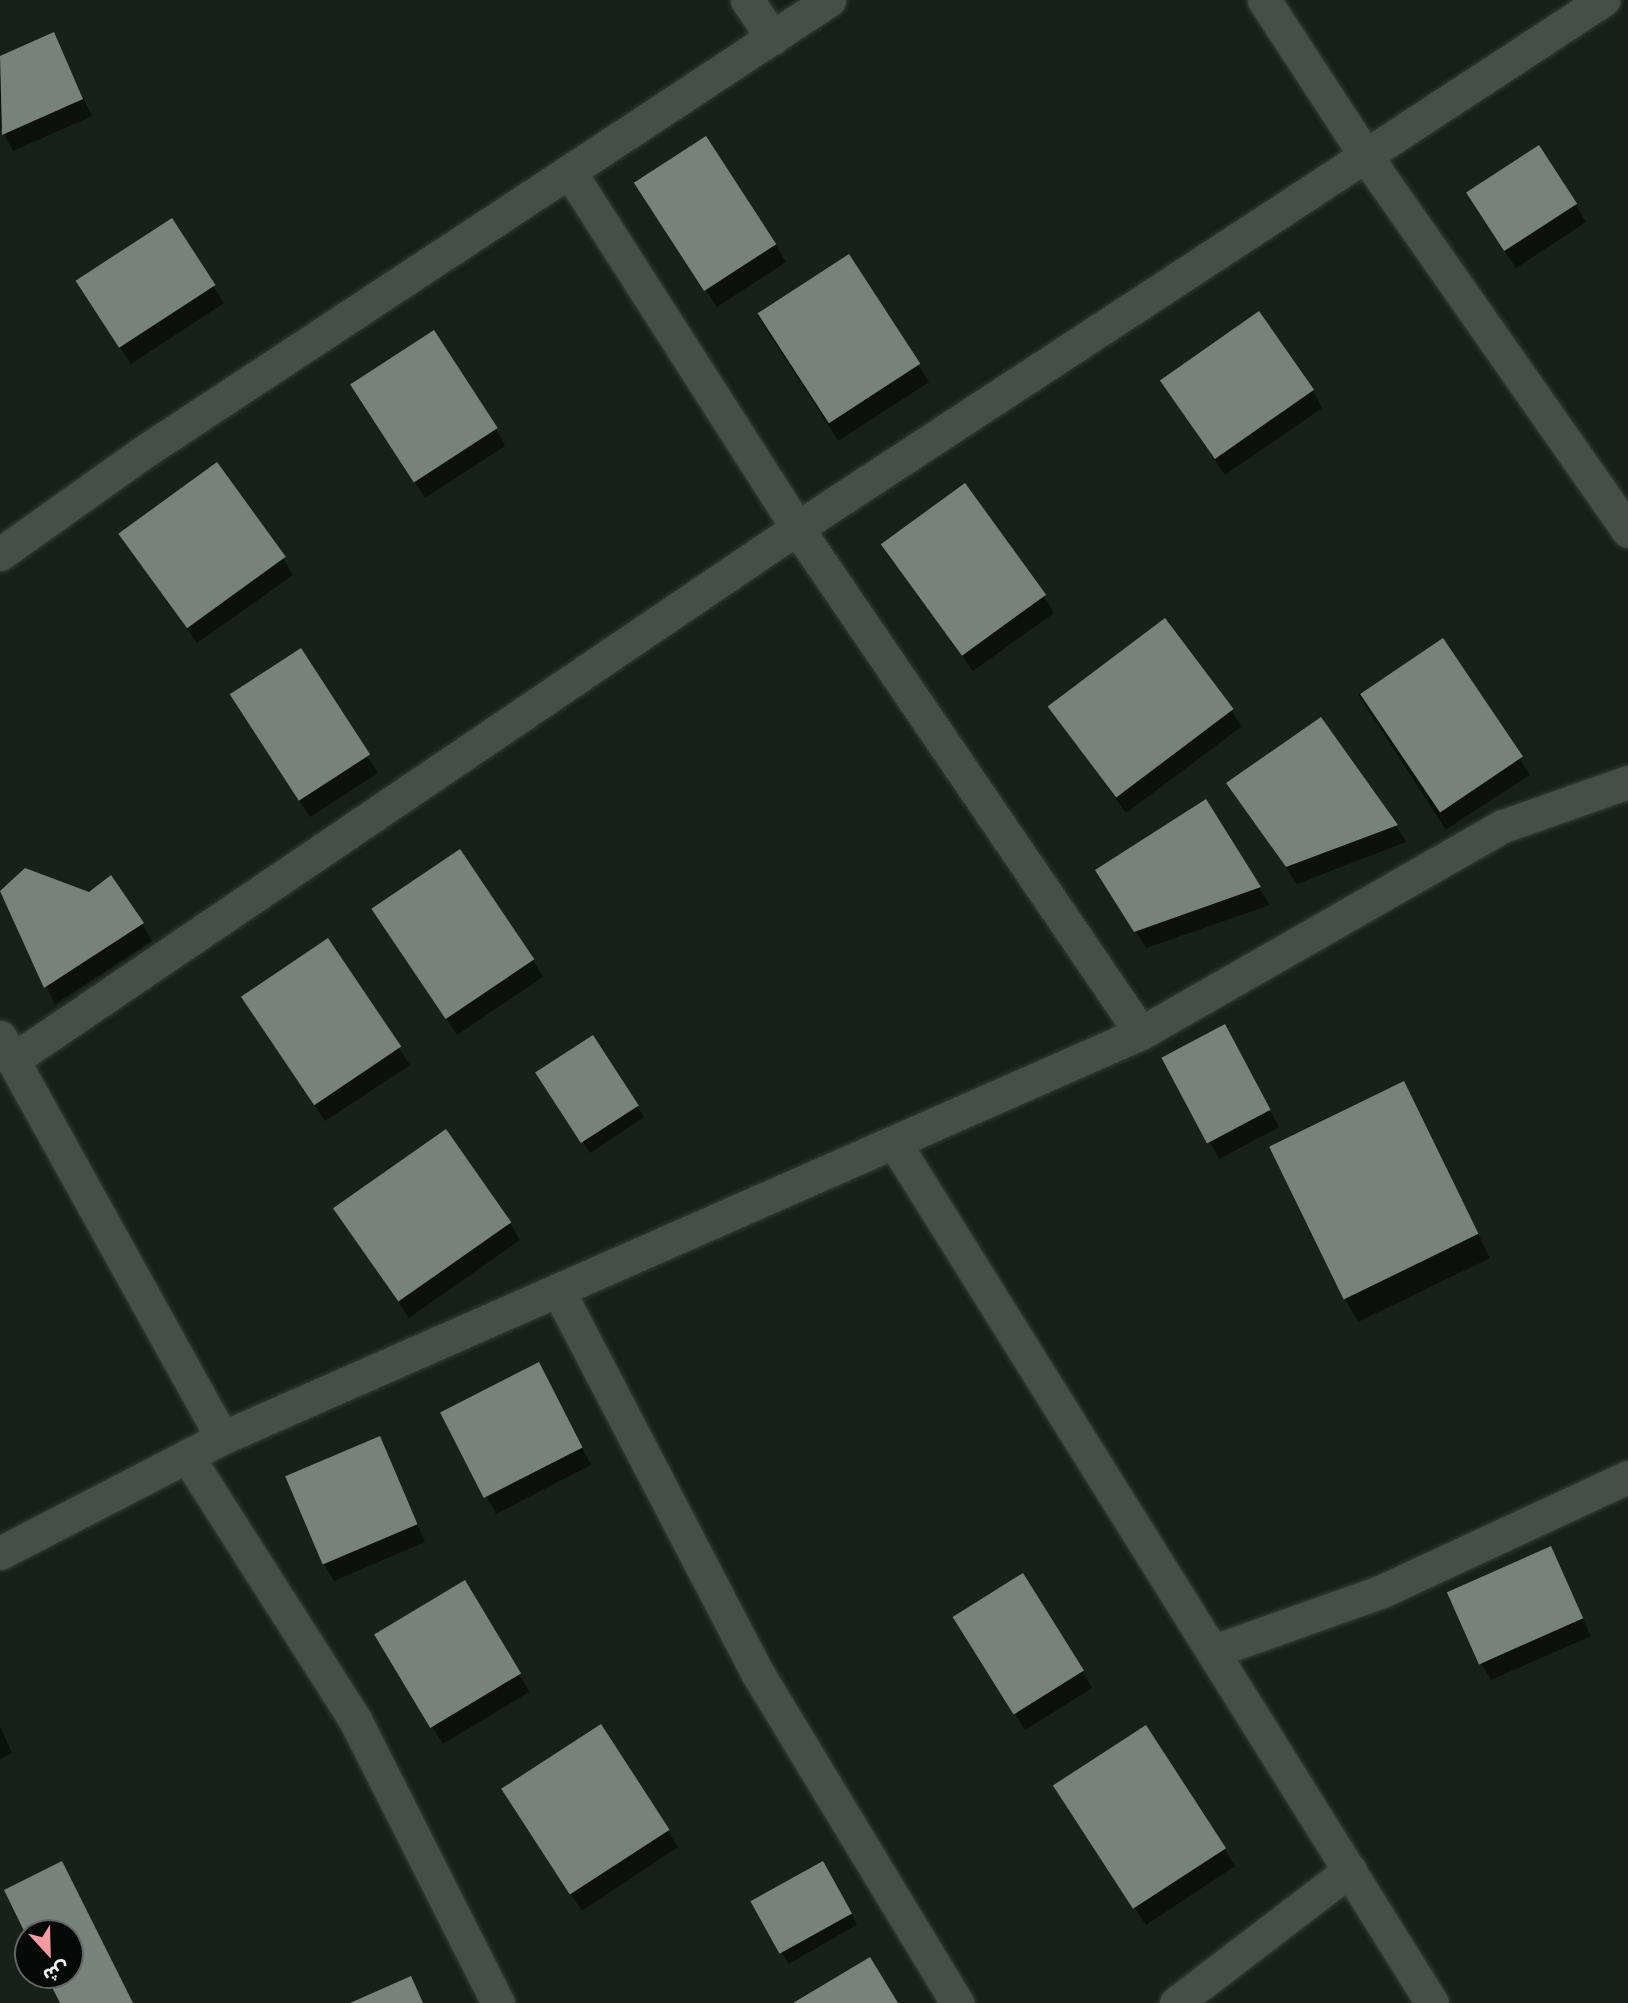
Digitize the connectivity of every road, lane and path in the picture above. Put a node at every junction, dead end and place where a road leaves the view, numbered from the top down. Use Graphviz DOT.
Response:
graph roads {
  1 [pos="747,0"];
  2 [pos="830,0"];
  3 [pos="1264,0"];
  4 [pos="1602,0"];
  5 [pos="773,38"];
  6 [pos="1365,155"];
  7 [pos="571,174"];
  8 [pos="797,528"];
  9 [pos="1628,531"];
  10 [pos="0,554"];
  11 [pos="1628,782"];
  12 [pos="1141,1033"];
  13 [pos="7,1048"];
  14 [pos="894,1142"];
  15 [pos="558,1290"];
  16 [pos="222,1438"];
  17 [pos="187,1456"];
  18 [pos="1628,1477"];
  19 [pos="0,1553"];
  20 [pos="1214,1651"];
  21 [pos="1350,1870"];
  22 [pos="1182,2002"];
  23 [pos="498,2003"];
  24 [pos="957,2003"];
  25 [pos="1432,2003"];
  1 -- 5 [label="street"];
  2 -- 5 [label="street"];
  3 -- 6 [label="street"];
  4 -- 6 [label="street"];
  5 -- 7 [label="street"];
  6 -- 8 [label="street"];
  6 -- 9 [label="street"];
  7 -- 8 [label="street"];
  7 -- 10 [label="street"];
  8 -- 12 [label="street"];
  8 -- 13 [label="street"];
  11 -- 12 [label="street"];
  12 -- 14 [label="street"];
  13 -- 16 [label="street"];
  14 -- 15 [label="street"];
  14 -- 20 [label="street"];
  15 -- 16 [label="street"];
  15 -- 24 [label="street"];
  16 -- 17 [label="street"];
  17 -- 19 [label="street"];
  17 -- 23 [label="street"];
  18 -- 20 [label="street"];
  20 -- 21 [label="street"];
  21 -- 22 [label="street"];
  21 -- 25 [label="street"];
}
